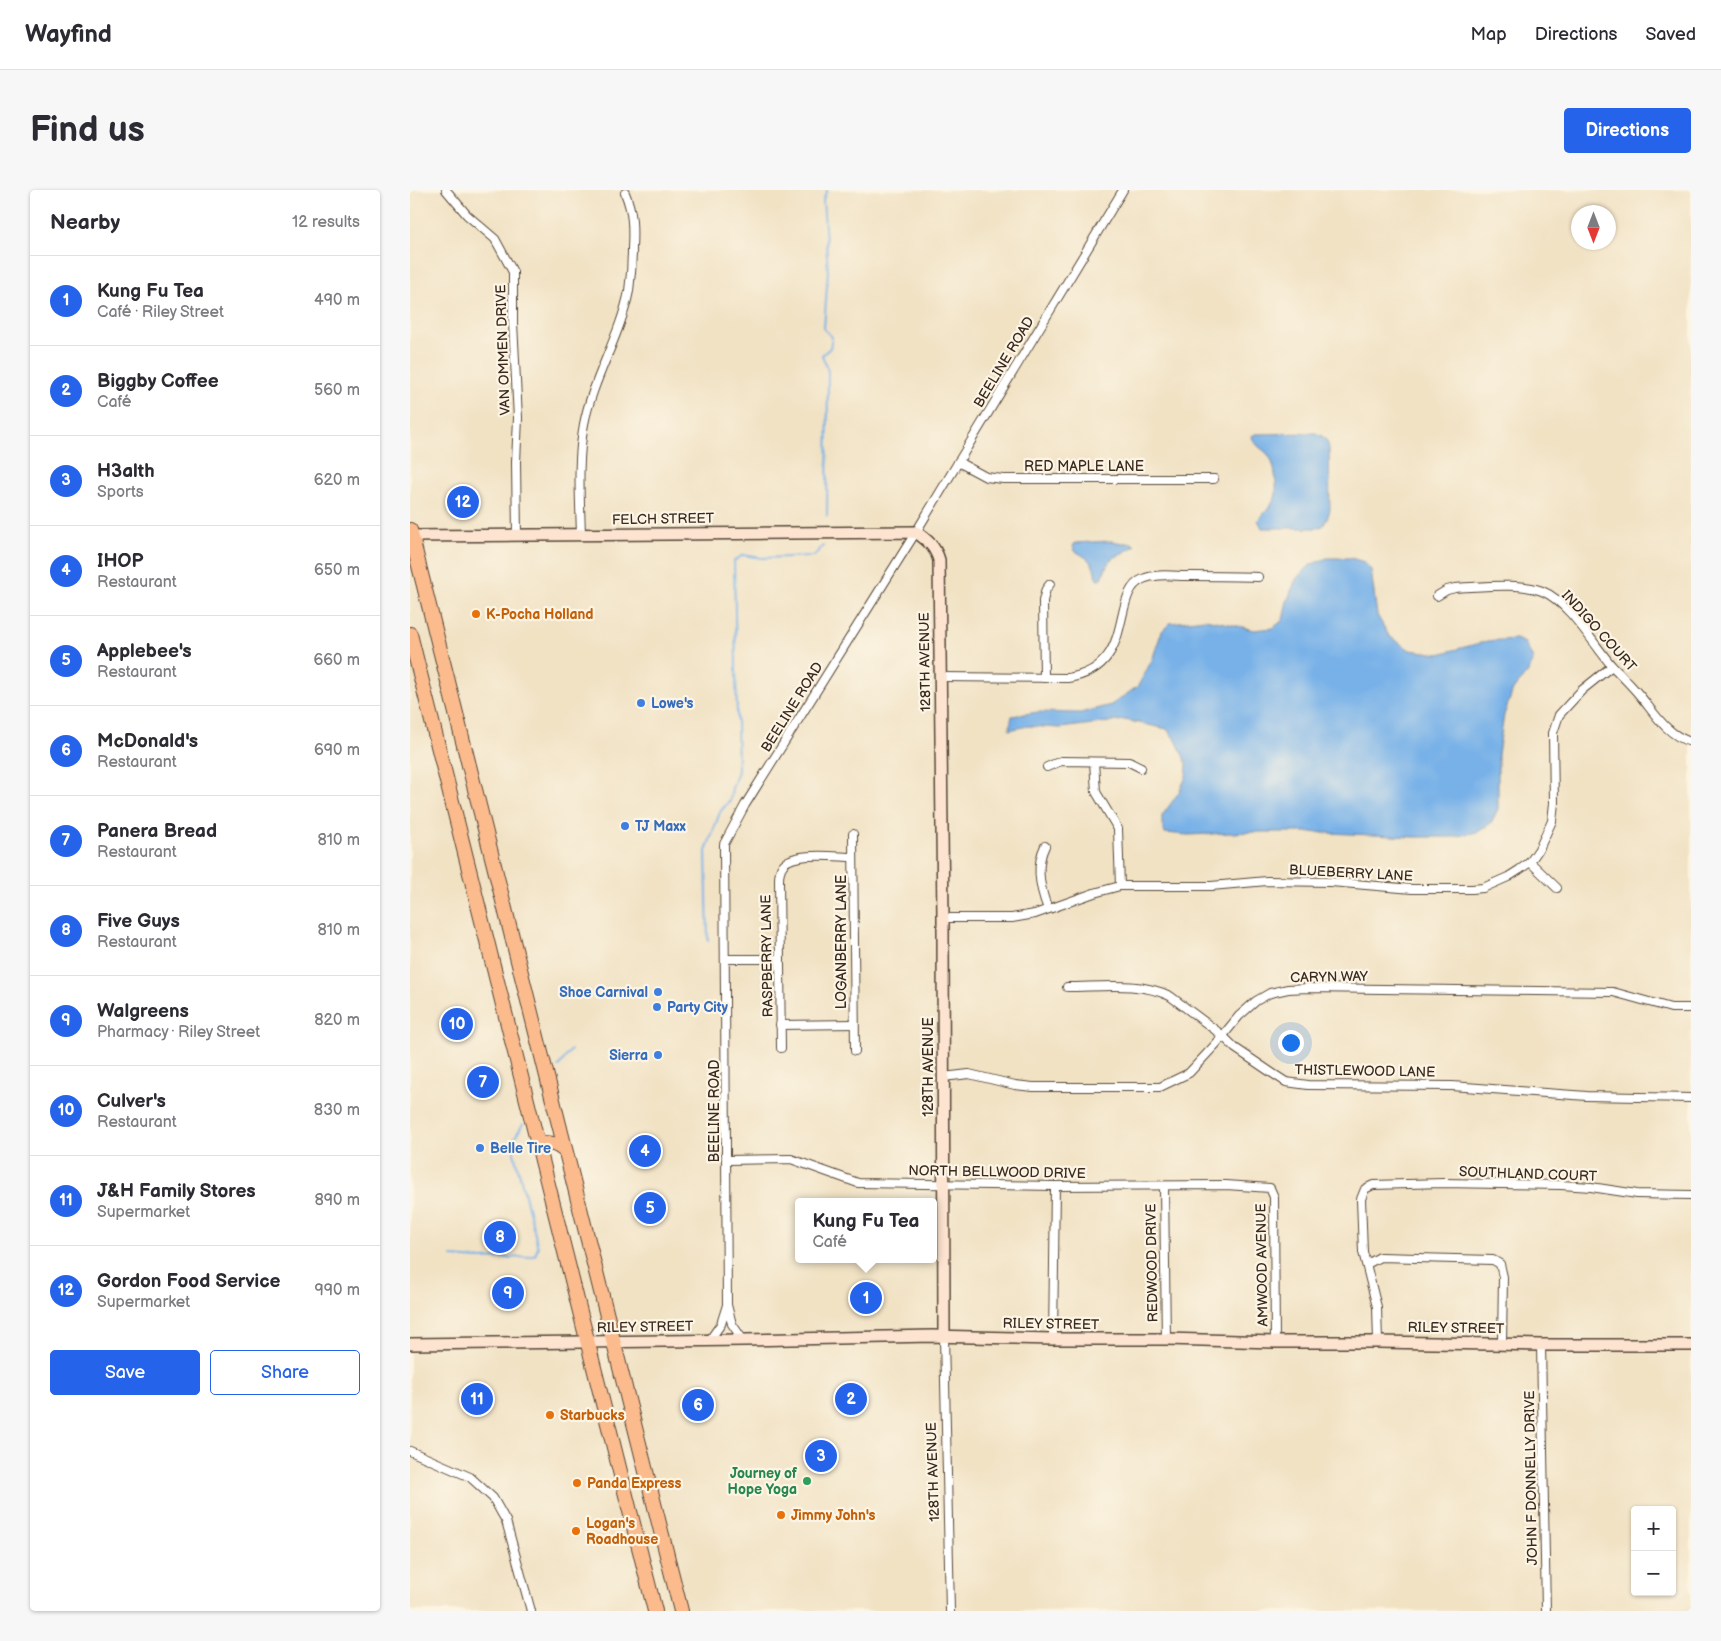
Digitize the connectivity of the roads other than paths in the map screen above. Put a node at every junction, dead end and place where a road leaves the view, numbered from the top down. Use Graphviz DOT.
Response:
graph roads {
  1 [pos="446,190"];
  2 [pos="1123,190"];
  3 [pos="625,193"];
  4 [pos="958,462"];
  5 [pos="1214,479"];
  6 [pos="916,532"];
  7 [pos="410,534"];
  8 [pos="518,535"];
  9 [pos="581,535"];
  10 [pos="1258,576"];
  11 [pos="1050,584"];
  12 [pos="1437,596"];
  13 [pos="410,634"];
  14 [pos="1612,666"];
  15 [pos="941,677"];
  16 [pos="1044,678"];
  17 [pos="432,723"];
  18 [pos="459,727"];
  19 [pos="1691,742"];
  20 [pos="1094,762"];
  21 [pos="1046,767"];
  22 [pos="1141,768"];
  23 [pos="853,834"];
  24 [pos="1045,846"];
  25 [pos="853,857"];
  26 [pos="1530,862"];
  27 [pos="1120,886"];
  28 [pos="1557,888"];
  29 [pos="1048,909"];
  30 [pos="943,918"];
  31 [pos="725,959"];
  32 [pos="780,959"];
  33 [pos="1067,987"];
  34 [pos="1691,1008"];
  35 [pos="854,1024"];
  36 [pos="780,1025"];
  37 [pos="1222,1035"];
  38 [pos="780,1048"];
  39 [pos="855,1051"];
  40 [pos="943,1077"];
  41 [pos="1691,1098"];
  42 [pos="538,1145"];
  43 [pos="565,1151"];
  44 [pos="727,1160"];
  45 [pos="943,1184"];
  46 [pos="1055,1186"];
  47 [pos="1164,1186"];
  48 [pos="1270,1188"];
  49 [pos="1691,1195"];
  50 [pos="1366,1264"];
  51 [pos="727,1305"];
  52 [pos="944,1336"];
  53 [pos="1166,1339"];
  54 [pos="743,1340"];
  55 [pos="1053,1340"];
  56 [pos="709,1341"];
  57 [pos="588,1342"];
  58 [pos="613,1342"];
  59 [pos="1276,1342"];
  60 [pos="1378,1342"];
  61 [pos="410,1344"];
  62 [pos="1502,1344"];
  63 [pos="1541,1345"];
  64 [pos="1691,1345"];
  65 [pos="410,1451"];
  66 [pos="634,1525"];
  67 [pos="661,1533"];
  68 [pos="531,1611"];
  69 [pos="655,1611"];
  70 [pos="681,1611"];
  71 [pos="950,1611"];
  72 [pos="1546,1611"];
  1 -- 8 [label="street, VAN OMMEN DRIVE"];
  2 -- 4 [label="street, BEELINE ROAD"];
  3 -- 9 [label="street"];
  4 -- 5 [label="street, RED MAPLE LANE"];
  4 -- 6 [label="street, BEELINE ROAD"];
  6 -- 9 [label="street, FELCH STREET"];
  6 -- 15 [label="street, 128TH AVENUE"];
  6 -- 31 [label="street, BEELINE ROAD"];
  7 -- 8 [label="street, FELCH STREET"];
  7 -- 18 [label="highway"];
  8 -- 9 [label="street, FELCH STREET"];
  10 -- 16 [label="street"];
  11 -- 16 [label="street"];
  12 -- 14 [label="street, INDIGO COURT"];
  13 -- 17 [label="highway"];
  14 -- 19 [label="street, INDIGO COURT"];
  14 -- 26 [label="street, BLUEBERRY LANE"];
  15 -- 16 [label="street"];
  15 -- 30 [label="street, 128TH AVENUE"];
  17 -- 18 [label="highway"];
  17 -- 42 [label="highway"];
  18 -- 43 [label="highway"];
  20 -- 21 [label="street"];
  20 -- 22 [label="street"];
  20 -- 27 [label="street"];
  23 -- 25 [label="street, LOGANBERRY LANE"];
  24 -- 29 [label="street"];
  25 -- 32 [label="street, RASPBERRY LANE"];
  25 -- 35 [label="street, LOGANBERRY LANE"];
  26 -- 27 [label="street, BLUEBERRY LANE"];
  26 -- 28 [label="street"];
  27 -- 29 [label="street, BLUEBERRY LANE"];
  29 -- 30 [label="street, BLUEBERRY LANE"];
  30 -- 40 [label="street, 128TH AVENUE"];
  31 -- 32 [label="street"];
  31 -- 44 [label="street, BEELINE ROAD"];
  32 -- 36 [label="street, RASPBERRY LANE"];
  33 -- 37 [label="street, THISTLEWOOD LANE"];
  34 -- 37 [label="street, CARYN WAY"];
  35 -- 36 [label="street"];
  35 -- 39 [label="street, LOGANBERRY LANE"];
  36 -- 38 [label="street, RASPBERRY LANE"];
  37 -- 40 [label="street, CARYN WAY"];
  37 -- 41 [label="street, THISTLEWOOD LANE"];
  40 -- 45 [label="street, 128TH AVENUE"];
  42 -- 43 [label="highway"];
  42 -- 57 [label="highway"];
  43 -- 58 [label="highway"];
  44 -- 45 [label="street, NORTH BELLWOOD DRIVE"];
  44 -- 51 [label="street, BEELINE ROAD"];
  45 -- 46 [label="street, NORTH BELLWOOD DRIVE"];
  45 -- 52 [label="street, 128TH AVENUE"];
  46 -- 47 [label="street, NORTH BELLWOOD DRIVE"];
  46 -- 55 [label="street"];
  47 -- 48 [label="street, NORTH BELLWOOD DRIVE"];
  47 -- 53 [label="street, REDWOOD DRIVE"];
  48 -- 59 [label="street, AMWOOD AVENUE"];
  49 -- 50 [label="street, SOUTHLAND COURT"];
  50 -- 60 [label="street"];
  50 -- 62 [label="street"];
  51 -- 54 [label="street, BEELINE ROAD"];
  51 -- 56 [label="street, BEELINE ROAD"];
  52 -- 54 [label="street, RILEY STREET"];
  52 -- 55 [label="street, RILEY STREET"];
  52 -- 71 [label="street, 128TH AVENUE"];
  53 -- 55 [label="street, RILEY STREET"];
  53 -- 59 [label="street, RILEY STREET"];
  54 -- 56 [label="street, RILEY STREET"];
  56 -- 58 [label="street, RILEY STREET"];
  57 -- 58 [label="street, RILEY STREET"];
  57 -- 61 [label="street, RILEY STREET"];
  57 -- 66 [label="highway"];
  58 -- 67 [label="highway"];
  59 -- 60 [label="street, RILEY STREET"];
  60 -- 62 [label="street, RILEY STREET"];
  62 -- 63 [label="street, RILEY STREET"];
  63 -- 64 [label="street, RILEY STREET"];
  63 -- 72 [label="street, JOHN F DONNELLY DRIVE"];
  65 -- 68 [label="street"];
  66 -- 67 [label="highway"];
  66 -- 69 [label="highway"];
  67 -- 70 [label="highway"];
}
